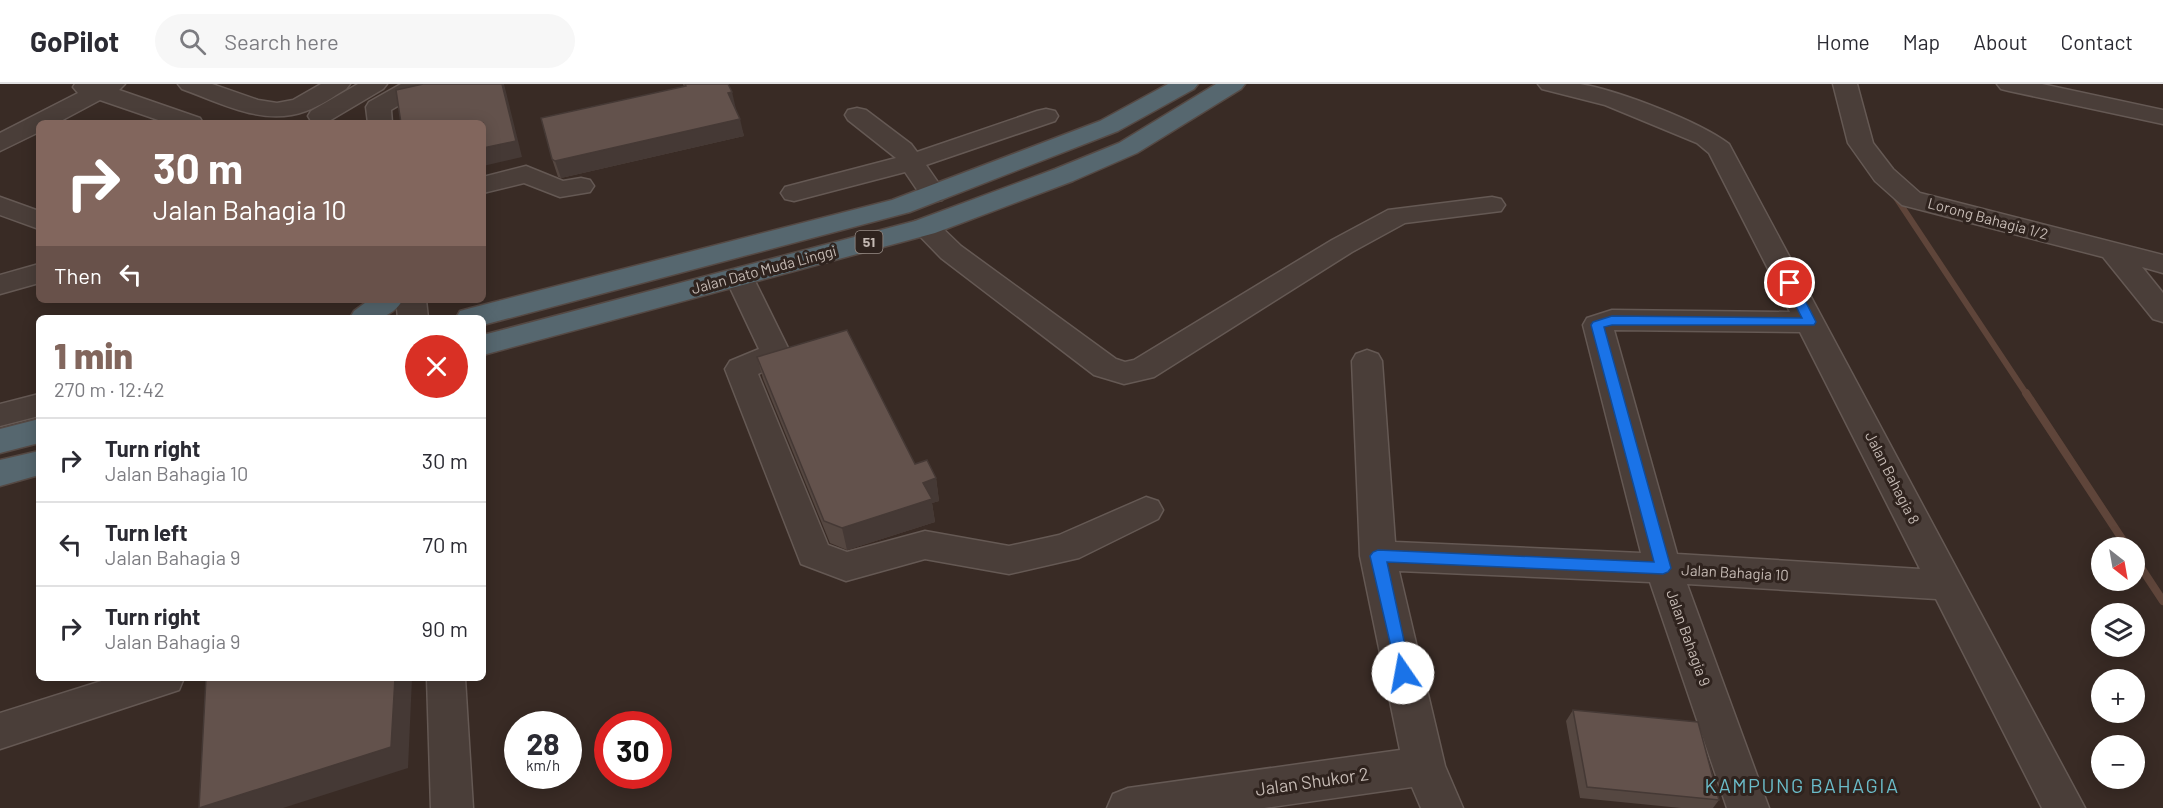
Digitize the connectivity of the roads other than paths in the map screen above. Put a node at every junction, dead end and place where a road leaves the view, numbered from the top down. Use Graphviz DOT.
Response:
graph roads {
  1 [pos="76,84"];
  2 [pos="190,84"];
  3 [pos="338,84"];
  4 [pos="375,84"];
  5 [pos="418,84"];
  6 [pos="1186,84"];
  7 [pos="1233,84"];
  8 [pos="1550,84"];
  9 [pos="1845,84"];
  10 [pos="2009,84"];
  11 [pos="106,88"];
  12 [pos="1611,92"];
  13 [pos="856,115"];
  14 [pos="1046,116"];
  15 [pos="2163,117"];
  16 [pos="44,120"];
  17 [pos="184,120"];
  18 [pos="314,120"];
  19 [pos="380,120"];
  20 [pos="36,124"];
  21 [pos="0,143"];
  22 [pos="911,162"];
  23 [pos="486,184"];
  24 [pos="581,186"];
  25 [pos="794,193"];
  26 [pos="933,194"];
  27 [pos="0,205"];
  28 [pos="1492,206"];
  29 [pos="36,220"];
  30 [pos="925,227"];
  31 [pos="2113,251"];
  32 [pos="2163,264"];
  33 [pos="36,274"];
  34 [pos="740,277"];
  35 [pos="0,285"];
  36 [pos="486,296"];
  37 [pos="539,300"];
  38 [pos="384,303"];
  39 [pos="2163,312"];
  40 [pos="369,315"];
  41 [pos="482,315"];
  42 [pos="1810,322"];
  43 [pos="563,324"];
  44 [pos="486,344"];
  45 [pos="1367,361"];
  46 [pos="486,366"];
  47 [pos="36,406"];
  48 [pos="0,415"];
  49 [pos="36,432"];
  50 [pos="0,441"];
  51 [pos="36,464"];
  52 [pos="0,473"];
  53 [pos="1146,510"];
  54 [pos="1378,556"];
  55 [pos="1663,568"];
  56 [pos="1947,585"];
  57 [pos="156,681"];
  58 [pos="446,681"];
  59 [pos="0,731"];
  60 [pos="1424,766"];
  61 [pos="452,808"];
  62 [pos="1128,808"];
  63 [pos="1442,808"];
  64 [pos="1748,808"];
  65 [pos="2064,808"];
  1 -- 11 [label="street"];
  2 -- 3 [label="street"];
  4 -- 18 [label="street"];
  5 -- 19 [label="street"];
  6 -- 26 [label="highway, Jalan Dato Muda Linggi / 51"];
  7 -- 30 [label="highway, Jalan Dato Muda Linggi / 51"];
  8 -- 12 [label="street"];
  9 -- 31 [label="street, Lorong Bahagia 1/2"];
  10 -- 15 [label="street"];
  11 -- 16 [label="street"];
  11 -- 17 [label="street"];
  12 -- 42 [label="street, Jalan Bahagia 8"];
  13 -- 22 [label="street"];
  14 -- 22 [label="street"];
  20 -- 21 [label="street"];
  22 -- 25 [label="street"];
  22 -- 26 [label="street"];
  23 -- 24 [label="street"];
  26 -- 37 [label="highway, Jalan Dato Muda Linggi / 51"];
  27 -- 29 [label="street"];
  28 -- 30 [label="street"];
  30 -- 34 [label="highway, Jalan Dato Muda Linggi / 51"];
  31 -- 32 [label="street, Lorong Bahagia 1/2"];
  31 -- 39 [label="street"];
  33 -- 35 [label="street"];
  34 -- 43 [label="highway, Jalan Dato Muda Linggi / 51"];
  34 -- 53 [label="street"];
  36 -- 37 [label="highway"];
  37 -- 41 [label="highway, Jalan Dato Muda Linggi / 51"];
  38 -- 40 [label="highway"];
  42 -- 55 [label="street, Jalan Bahagia 9"];
  42 -- 56 [label="street, Jalan Bahagia 8"];
  43 -- 44 [label="highway, Jalan Dato Muda Linggi / 51"];
  43 -- 46 [label="highway"];
  45 -- 54 [label="street"];
  47 -- 48 [label="street"];
  49 -- 50 [label="highway"];
  51 -- 52 [label="highway"];
  54 -- 55 [label="street, Jalan Bahagia 10"];
  54 -- 60 [label="street"];
  55 -- 56 [label="street, Jalan Bahagia 10"];
  55 -- 64 [label="street, Jalan Bahagia 9"];
  56 -- 65 [label="street, Jalan Bahagia 8"];
  57 -- 59 [label="street"];
  58 -- 61 [label="street"];
  60 -- 62 [label="street, Jalan Shukor 2"];
  60 -- 63 [label="street"];
}
